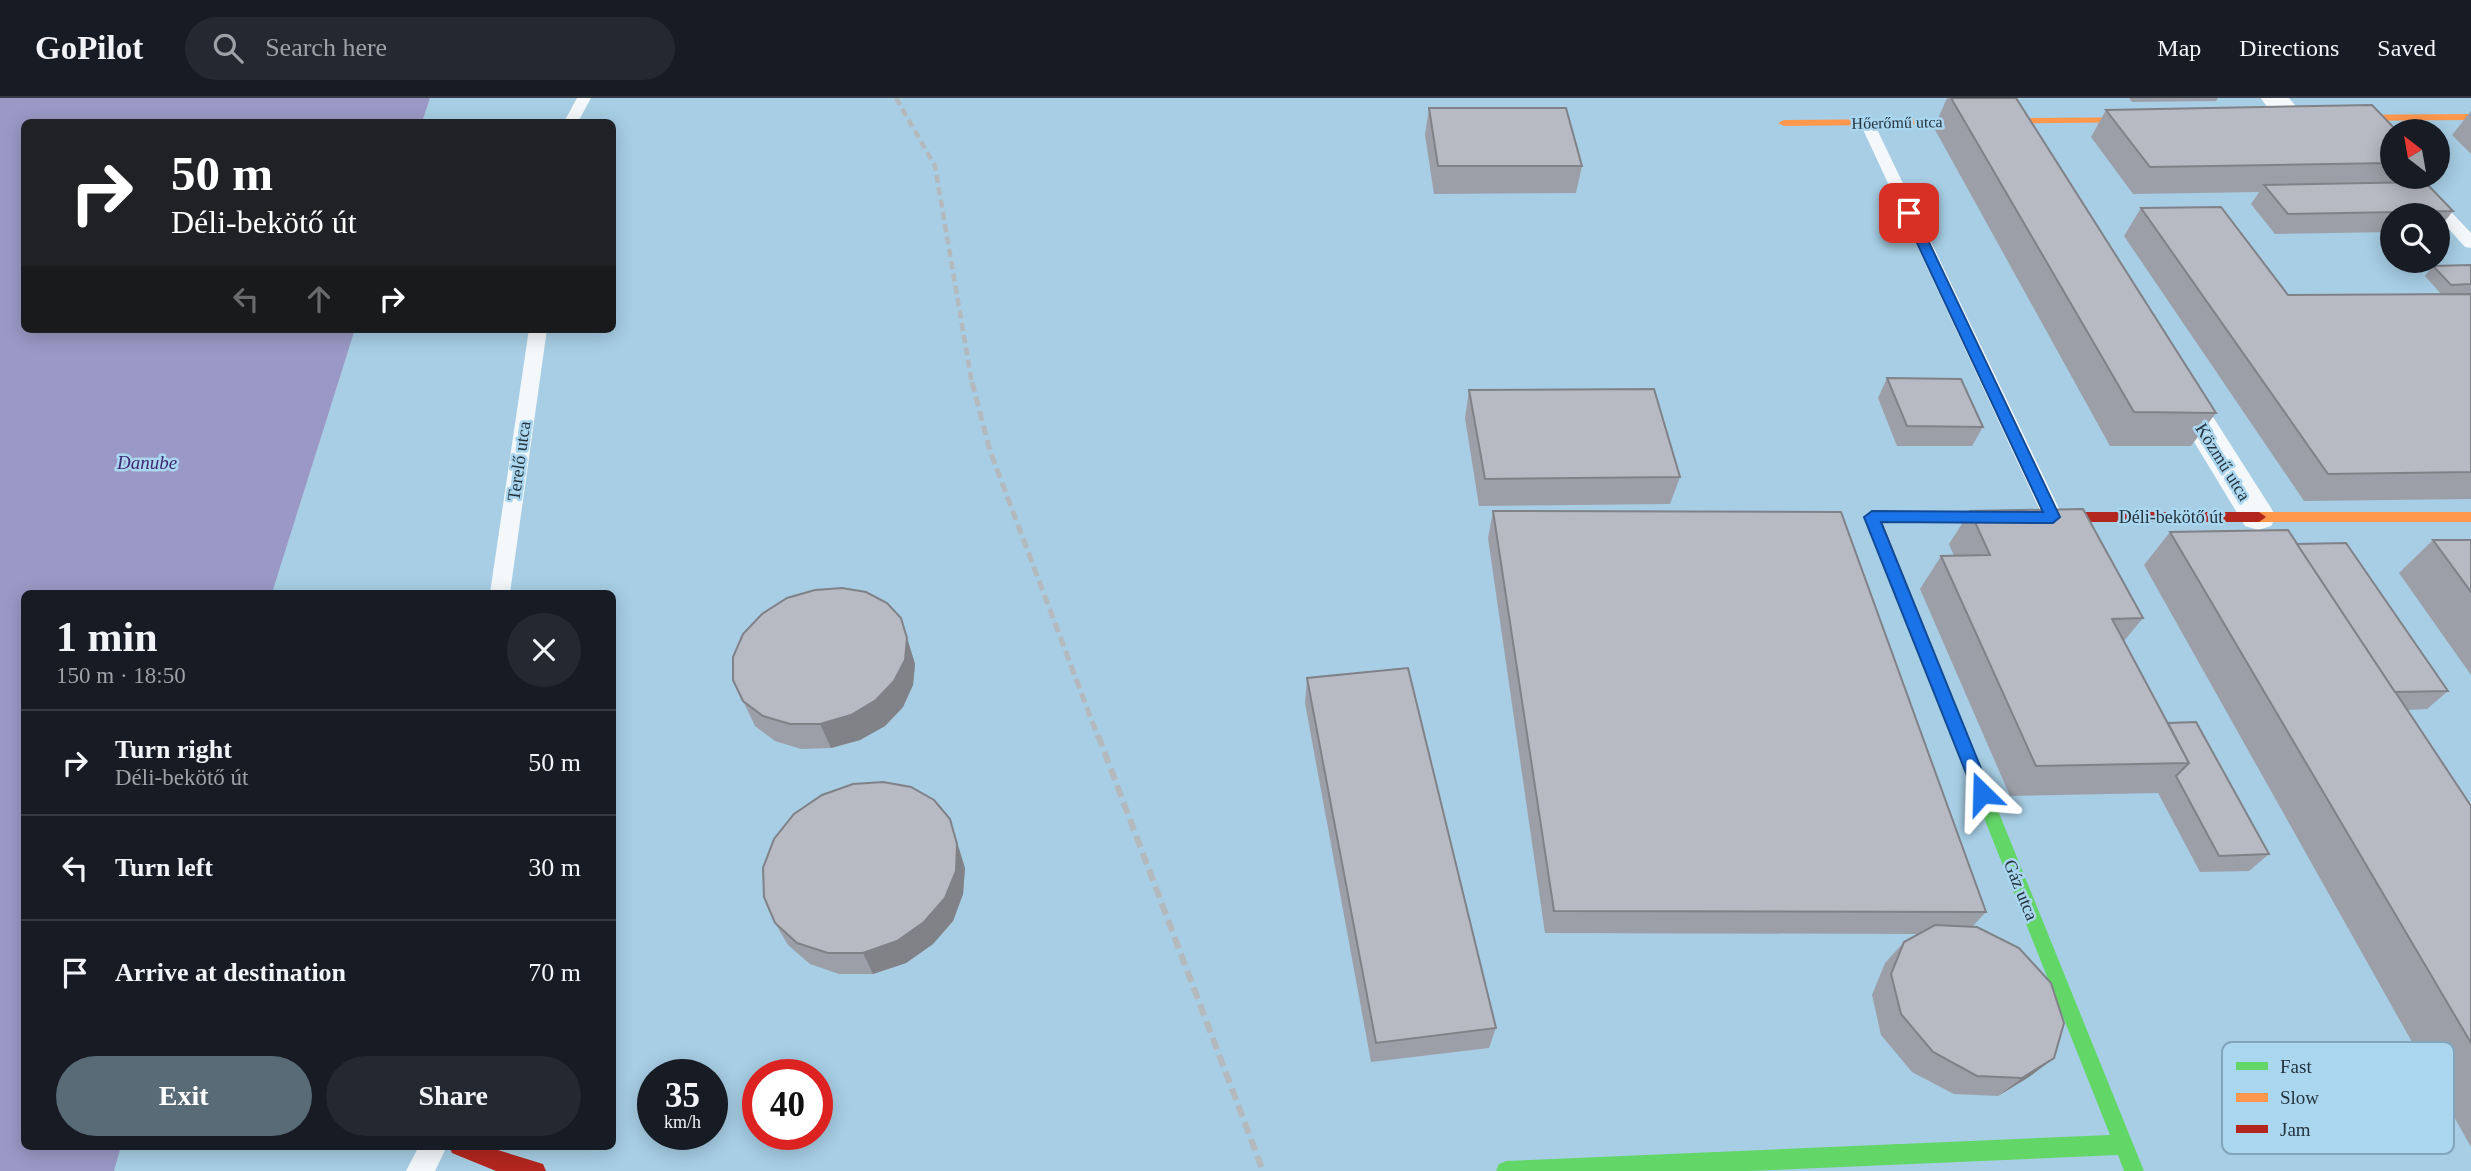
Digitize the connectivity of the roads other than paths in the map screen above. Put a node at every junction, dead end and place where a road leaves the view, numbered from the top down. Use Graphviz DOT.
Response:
graph roads {
  1 [pos="584,98"];
  2 [pos="2291,114"];
  3 [pos="2471,117"];
  4 [pos="2356,118"];
  5 [pos="573,119"];
  6 [pos="2172,119"];
  7 [pos="2011,121"];
  8 [pos="1784,123"];
  9 [pos="1867,123"];
  10 [pos="2374,137"];
  11 [pos="2028,148"];
  12 [pos="2421,189"];
  13 [pos="2471,243"];
  14 [pos="537,333"];
  15 [pos="2157,356"];
  16 [pos="1872,517"];
  17 [pos="2053,517"];
  18 [pos="2258,517"];
  19 [pos="2471,517"];
  20 [pos="500,590"];
  21 [pos="2123,1145"];
  22 [pos="432,1150"];
  23 [pos="469,1150"];
  24 [pos="420,1171"];
  25 [pos="536,1171"];
  26 [pos="1506,1171"];
  27 [pos="2134,1171"];
  1 -- 5 [label="lane"];
  2 -- 4 [label="street"];
  3 -- 4 [label="street"];
  4 -- 10 [label="lane"];
  6 -- 7 [label="street, Hőerőmű utca"];
  7 -- 9 [label="street, Hőerőmű utca"];
  7 -- 11 [label="street"];
  8 -- 9 [label="street, Hőerőmű utca"];
  9 -- 17 [label="lane"];
  12 -- 13 [label="lane"];
  14 -- 20 [label="lane, Terelő utca"];
  15 -- 18 [label="street, Közmű utca"];
  16 -- 17 [label="street, Déli-bekötő út"];
  16 -- 21 [label="street, Gáz utca"];
  17 -- 18 [label="street, Déli-bekötő út"];
  18 -- 19 [label="street, Déli-bekötő út"];
  21 -- 26 [label="street"];
  21 -- 27 [label="street, Gáz utca"];
  22 -- 24 [label="lane"];
  23 -- 25 [label="street"];
}
